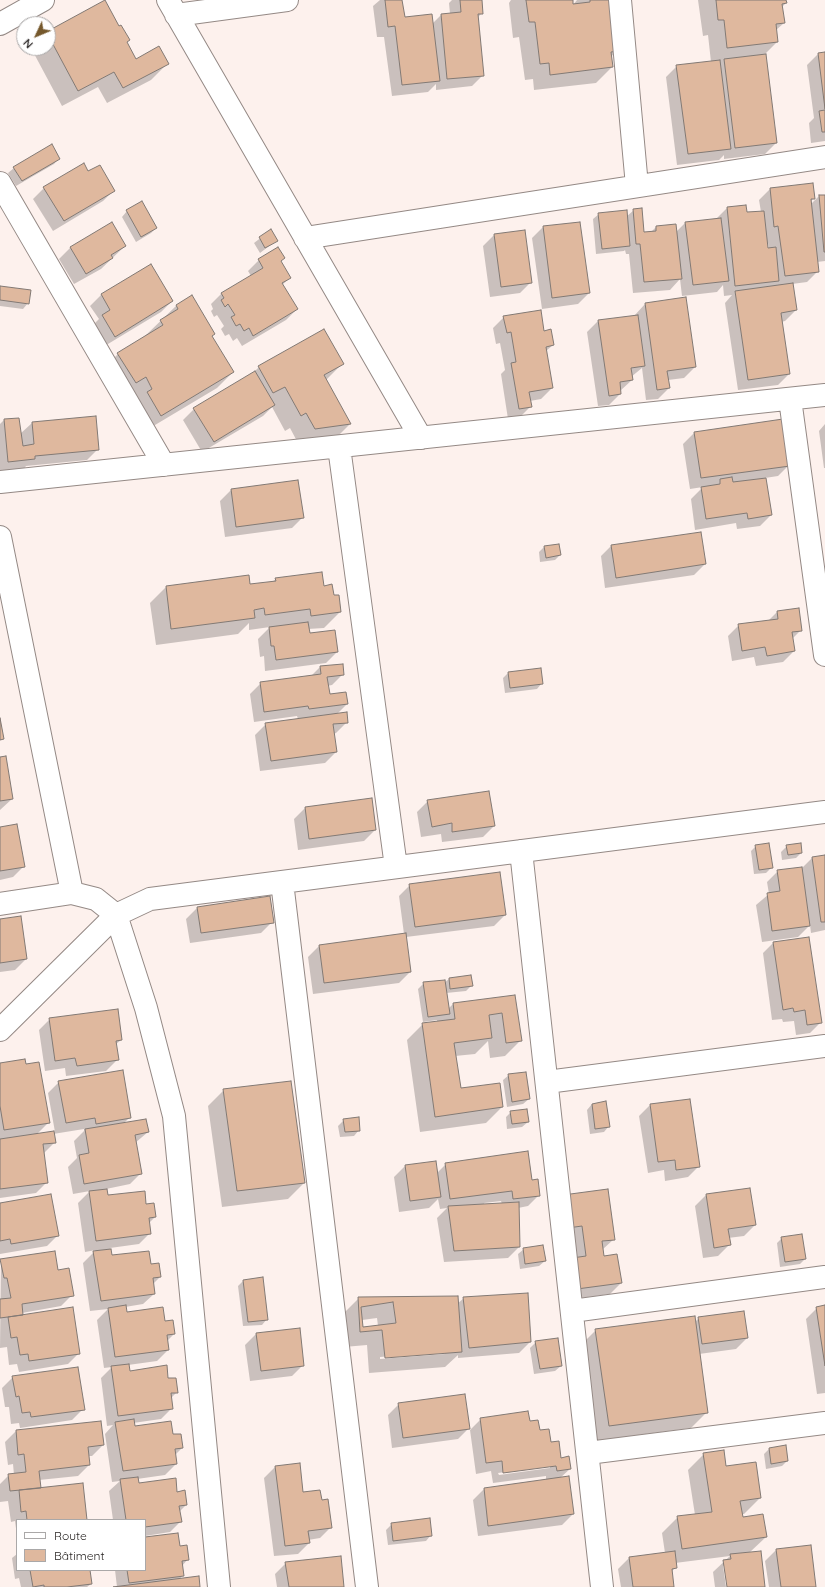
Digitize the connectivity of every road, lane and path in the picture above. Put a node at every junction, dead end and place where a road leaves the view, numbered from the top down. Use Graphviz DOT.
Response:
graph roads {
  1 [pos="43,0"];
  2 [pos="287,0"];
  3 [pos="620,0"];
  4 [pos="172,8"];
  5 [pos="0,24"];
  6 [pos="825,157"];
  7 [pos="0,183"];
  8 [pos="637,186"];
  9 [pos="305,238"];
  10 [pos="825,395"];
  11 [pos="790,399"];
  12 [pos="422,438"];
  13 [pos="339,447"];
  14 [pos="164,465"];
  15 [pos="0,482"];
  16 [pos="0,537"];
  17 [pos="825,655"];
  18 [pos="825,812"];
  19 [pos="521,851"];
  20 [pos="396,867"];
  21 [pos="282,882"];
  22 [pos="72,893"];
  23 [pos="0,904"];
  24 [pos="116,916"];
  25 [pos="0,1030"];
  26 [pos="825,1046"];
  27 [pos="547,1082"];
  28 [pos="825,1277"];
  29 [pos="572,1311"];
  30 [pos="825,1423"];
  31 [pos="588,1453"];
  32 [pos="220,1587"];
  33 [pos="367,1587"];
  34 [pos="602,1587"];
  1 -- 5 [label="street"];
  2 -- 4 [label="street"];
  3 -- 8 [label="street"];
  4 -- 9 [label="street"];
  6 -- 8 [label="street"];
  7 -- 14 [label="street"];
  8 -- 9 [label="street"];
  9 -- 12 [label="street"];
  10 -- 11 [label="street"];
  11 -- 12 [label="street"];
  11 -- 17 [label="street"];
  12 -- 13 [label="street"];
  13 -- 14 [label="street"];
  13 -- 20 [label="street"];
  14 -- 15 [label="street"];
  16 -- 22 [label="street"];
  18 -- 19 [label="street"];
  19 -- 20 [label="street"];
  19 -- 27 [label="street"];
  20 -- 21 [label="street"];
  21 -- 24 [label="street"];
  21 -- 33 [label="street"];
  22 -- 23 [label="street"];
  22 -- 24 [label="street"];
  24 -- 25 [label="street"];
  24 -- 32 [label="street"];
  26 -- 27 [label="street"];
  27 -- 29 [label="street"];
  28 -- 29 [label="street"];
  29 -- 31 [label="street"];
  30 -- 31 [label="street"];
  31 -- 34 [label="street"];
}
